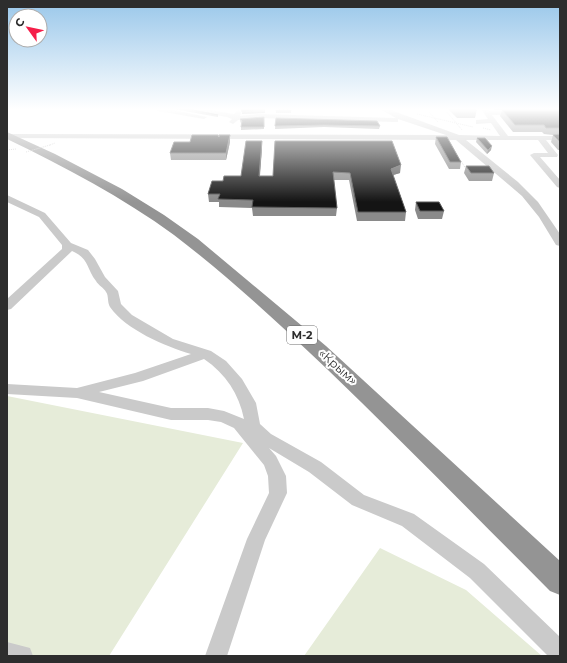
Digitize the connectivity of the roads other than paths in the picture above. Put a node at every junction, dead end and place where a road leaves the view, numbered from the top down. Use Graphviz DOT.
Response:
graph roads {
  1 [pos="25,140"];
  2 [pos="32,140"];
  3 [pos="466,140"];
  4 [pos="542,140"];
  5 [pos="13,142"];
  6 [pos="560,185"];
  7 [pos="7,198"];
  8 [pos="560,243"];
  9 [pos="67,245"];
  10 [pos="7,306"];
  11 [pos="206,354"];
  12 [pos="7,389"];
  13 [pos="77,393"];
  14 [pos="284,450"];
  15 [pos="270,461"];
  16 [pos="560,581"];
  17 [pos="7,652"];
  18 [pos="560,652"];
  19 [pos="22,656"];
  20 [pos="216,656"];
  1 -- 5 [label="street"];
  2 -- 5 [label="street"];
  3 -- 8 [label="street"];
  4 -- 6 [label="street"];
  5 -- 16 [label="highway, «Крым» / М-2"];
  7 -- 9 [label="street"];
  9 -- 10 [label="street"];
  9 -- 11 [label="street"];
  11 -- 13 [label="street"];
  11 -- 14 [label="street"];
  12 -- 13 [label="street"];
  13 -- 15 [label="street"];
  14 -- 15 [label="street"];
  14 -- 18 [label="street"];
  15 -- 20 [label="street"];
  17 -- 19 [label="street"];
}
